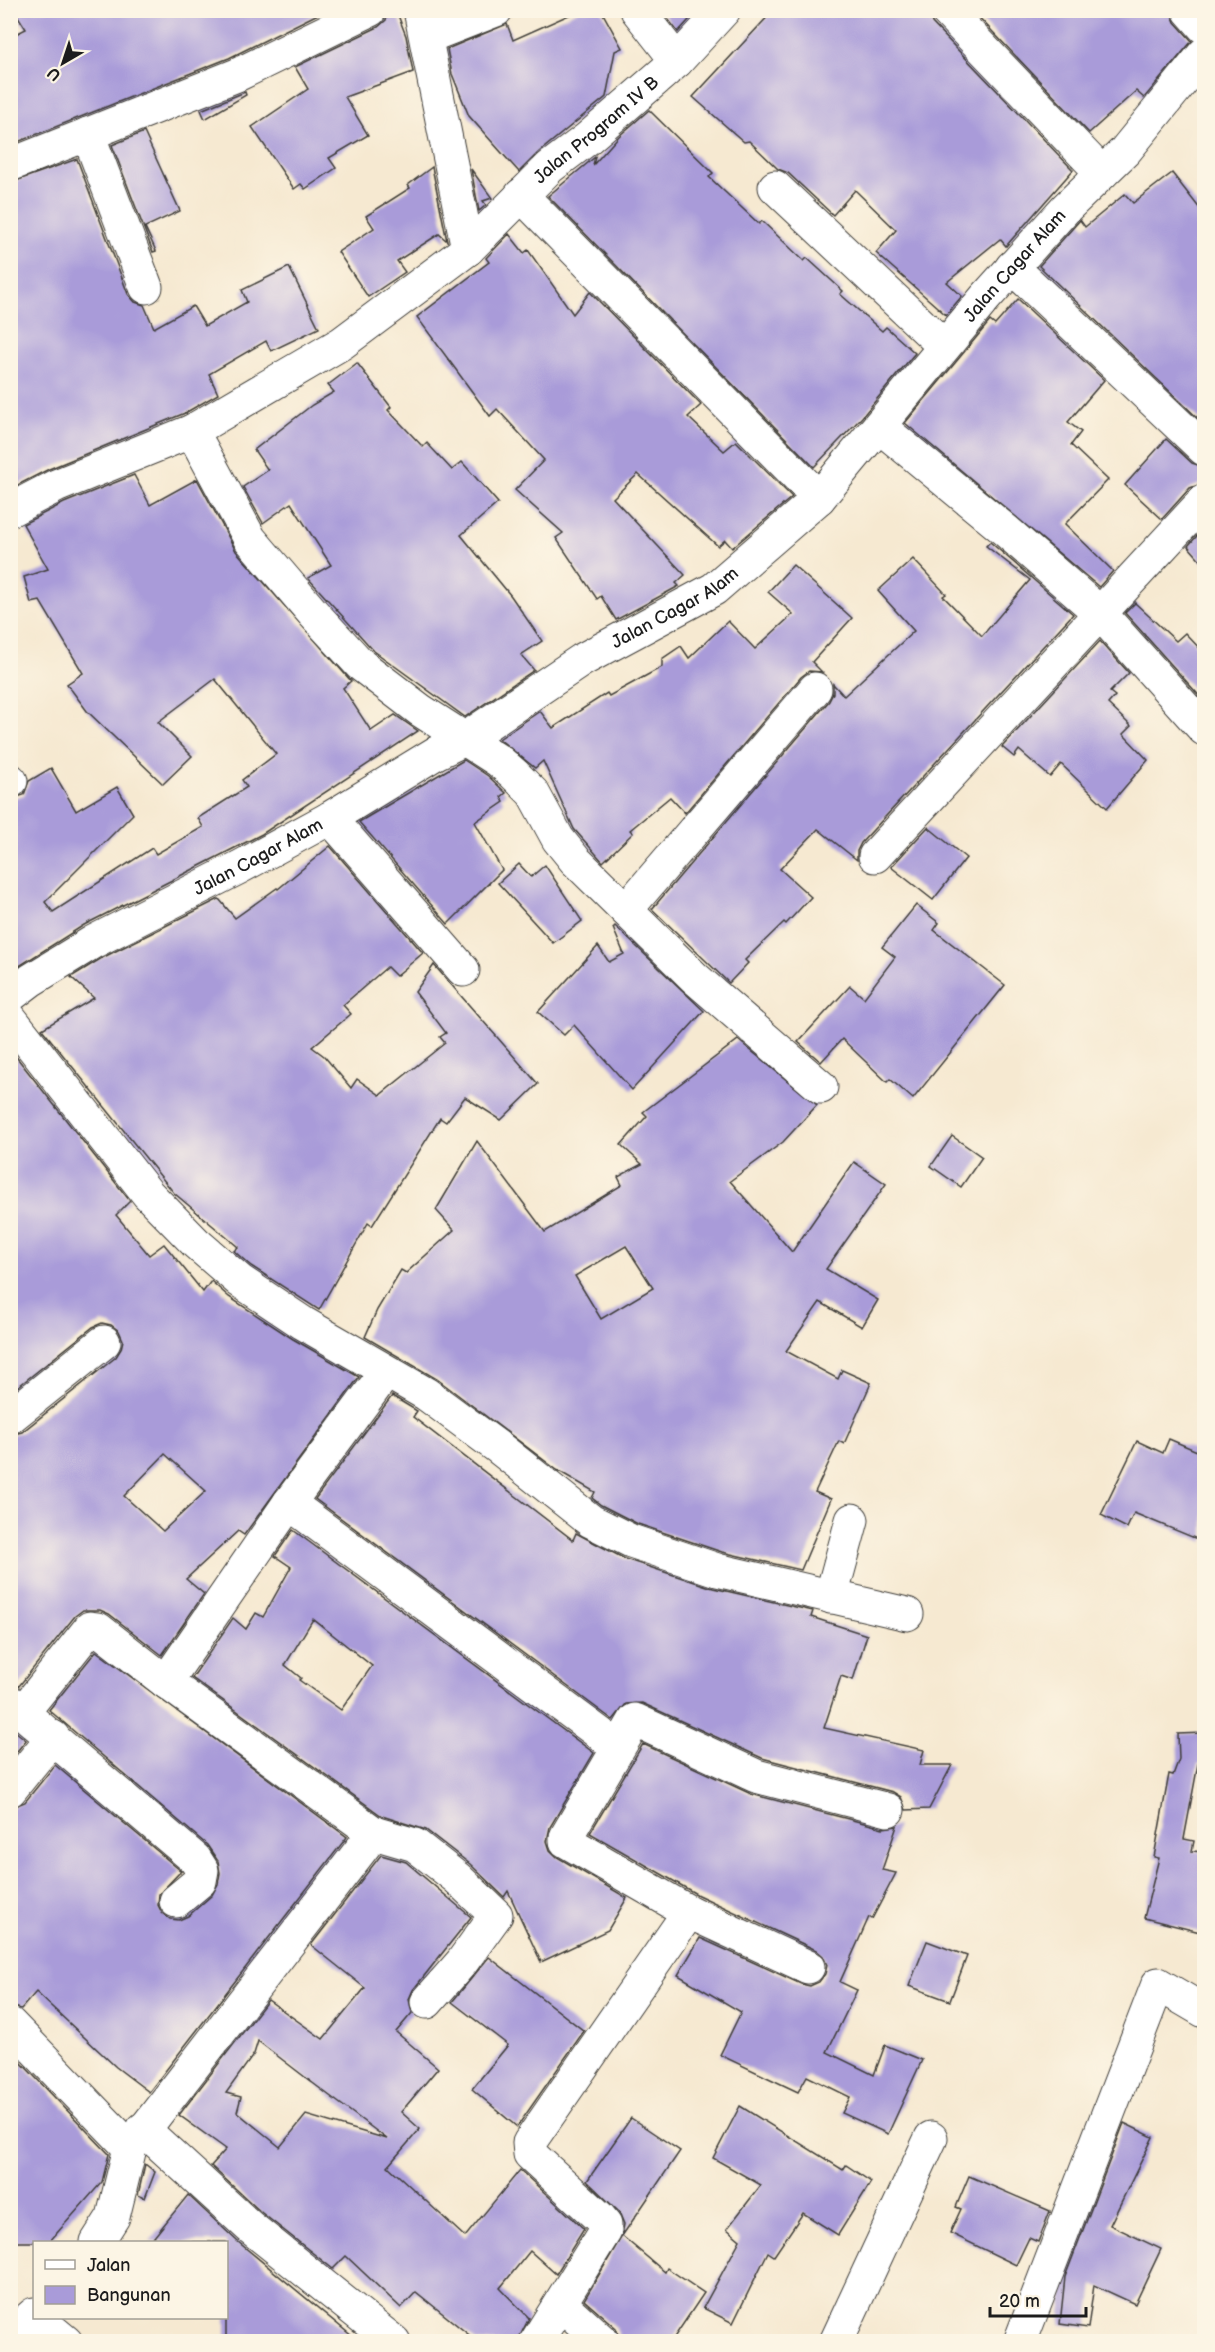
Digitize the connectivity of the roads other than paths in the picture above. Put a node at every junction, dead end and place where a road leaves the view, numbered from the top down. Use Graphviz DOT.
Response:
graph roads {
  1 [pos="370,10"];
  2 [pos="496,10"];
  3 [pos="637,10"];
  4 [pos="724,10"];
  5 [pos="946,10"];
  6 [pos="1189,10"];
  7 [pos="423,24"];
  8 [pos="1204,27"];
  9 [pos="1204,54"];
  10 [pos="677,62"];
  11 [pos="88,134"];
  12 [pos="10,165"];
  13 [pos="1102,173"];
  14 [pos="775,187"];
  15 [pos="521,195"];
  16 [pos="468,249"];
  17 [pos="1012,267"];
  18 [pos="146,287"];
  19 [pos="944,346"];
  20 [pos="880,427"];
  21 [pos="192,431"];
  22 [pos="1204,448"];
  23 [pos="819,498"];
  24 [pos="1204,501"];
  25 [pos="10,510"];
  26 [pos="1100,612"];
  27 [pos="815,689"];
  28 [pos="1204,729"];
  29 [pos="465,739"];
  30 [pos="330,818"];
  31 [pos="875,856"];
  32 [pos="626,910"];
  33 [pos="463,970"];
  34 [pos="10,996"];
  35 [pos="10,1018"];
  36 [pos="821,1087"];
  37 [pos="104,1342"];
  38 [pos="386,1372"];
  39 [pos="10,1417"];
  40 [pos="289,1503"];
  41 [pos="852,1520"];
  42 [pos="831,1597"];
  43 [pos="907,1614"];
  44 [pos="166,1682"];
  45 [pos="17,1707"];
  46 [pos="53,1737"];
  47 [pos="618,1747"];
  48 [pos="10,1791"];
  49 [pos="888,1810"];
  50 [pos="374,1833"];
  51 [pos="176,1901"];
  52 [pos="689,1912"];
  53 [pos="808,1967"];
  54 [pos="427,2002"];
  55 [pos="1204,2011"];
  56 [pos="10,2024"];
  57 [pos="137,2138"];
  58 [pos="931,2138"];
  59 [pos="98,2241"];
  60 [pos="561,2304"];
  61 [pos="30,2319"];
  62 [pos="66,2342"];
  63 [pos="394,2342"];
  64 [pos="536,2342"];
  65 [pos="603,2342"];
  66 [pos="836,2342"];
  67 [pos="1020,2342"];
  1 -- 11 [label="street"];
  2 -- 7 [label="street"];
  3 -- 10 [label="street"];
  4 -- 10 [label="street, Jalan Program IV B"];
  5 -- 13 [label="street"];
  6 -- 8 [label="street"];
  7 -- 16 [label="street"];
  9 -- 13 [label="street, Jalan Cagar Alam"];
  10 -- 15 [label="street, Jalan Program IV B"];
  11 -- 12 [label="street"];
  11 -- 18 [label="street"];
  13 -- 17 [label="street, Jalan Cagar Alam"];
  14 -- 19 [label="street"];
  15 -- 16 [label="street, Jalan Program IV B"];
  15 -- 23 [label="street"];
  16 -- 21 [label="street, Jalan Program IV B"];
  17 -- 19 [label="street, Jalan Cagar Alam"];
  17 -- 22 [label="street"];
  19 -- 20 [label="street, Jalan Cagar Alam"];
  20 -- 23 [label="street, Jalan Cagar Alam"];
  20 -- 26 [label="street"];
  21 -- 25 [label="street, Jalan Program IV B"];
  21 -- 29 [label="street"];
  23 -- 29 [label="street, Jalan Cagar Alam"];
  24 -- 26 [label="street"];
  26 -- 28 [label="street"];
  26 -- 31 [label="street"];
  27 -- 32 [label="street"];
  29 -- 30 [label="street, Jalan Cagar Alam"];
  29 -- 32 [label="street"];
  30 -- 33 [label="street"];
  30 -- 34 [label="street, Jalan Cagar Alam"];
  32 -- 36 [label="street"];
  35 -- 38 [label="street"];
  37 -- 39 [label="street"];
  38 -- 40 [label="street"];
  38 -- 42 [label="street"];
  40 -- 44 [label="street"];
  40 -- 47 [label="street"];
  41 -- 42 [label="street"];
  42 -- 43 [label="street"];
  44 -- 45 [label="street"];
  44 -- 50 [label="street"];
  45 -- 46 [label="street"];
  46 -- 48 [label="street"];
  46 -- 51 [label="street"];
  47 -- 49 [label="street"];
  47 -- 52 [label="street"];
  50 -- 54 [label="street"];
  50 -- 57 [label="street"];
  52 -- 53 [label="street"];
  52 -- 60 [label="street"];
  55 -- 67 [label="street"];
  56 -- 57 [label="street"];
  57 -- 59 [label="street"];
  57 -- 63 [label="street"];
  58 -- 66 [label="street"];
  60 -- 64 [label="street"];
  60 -- 65 [label="street"];
  61 -- 62 [label="street"];
}
